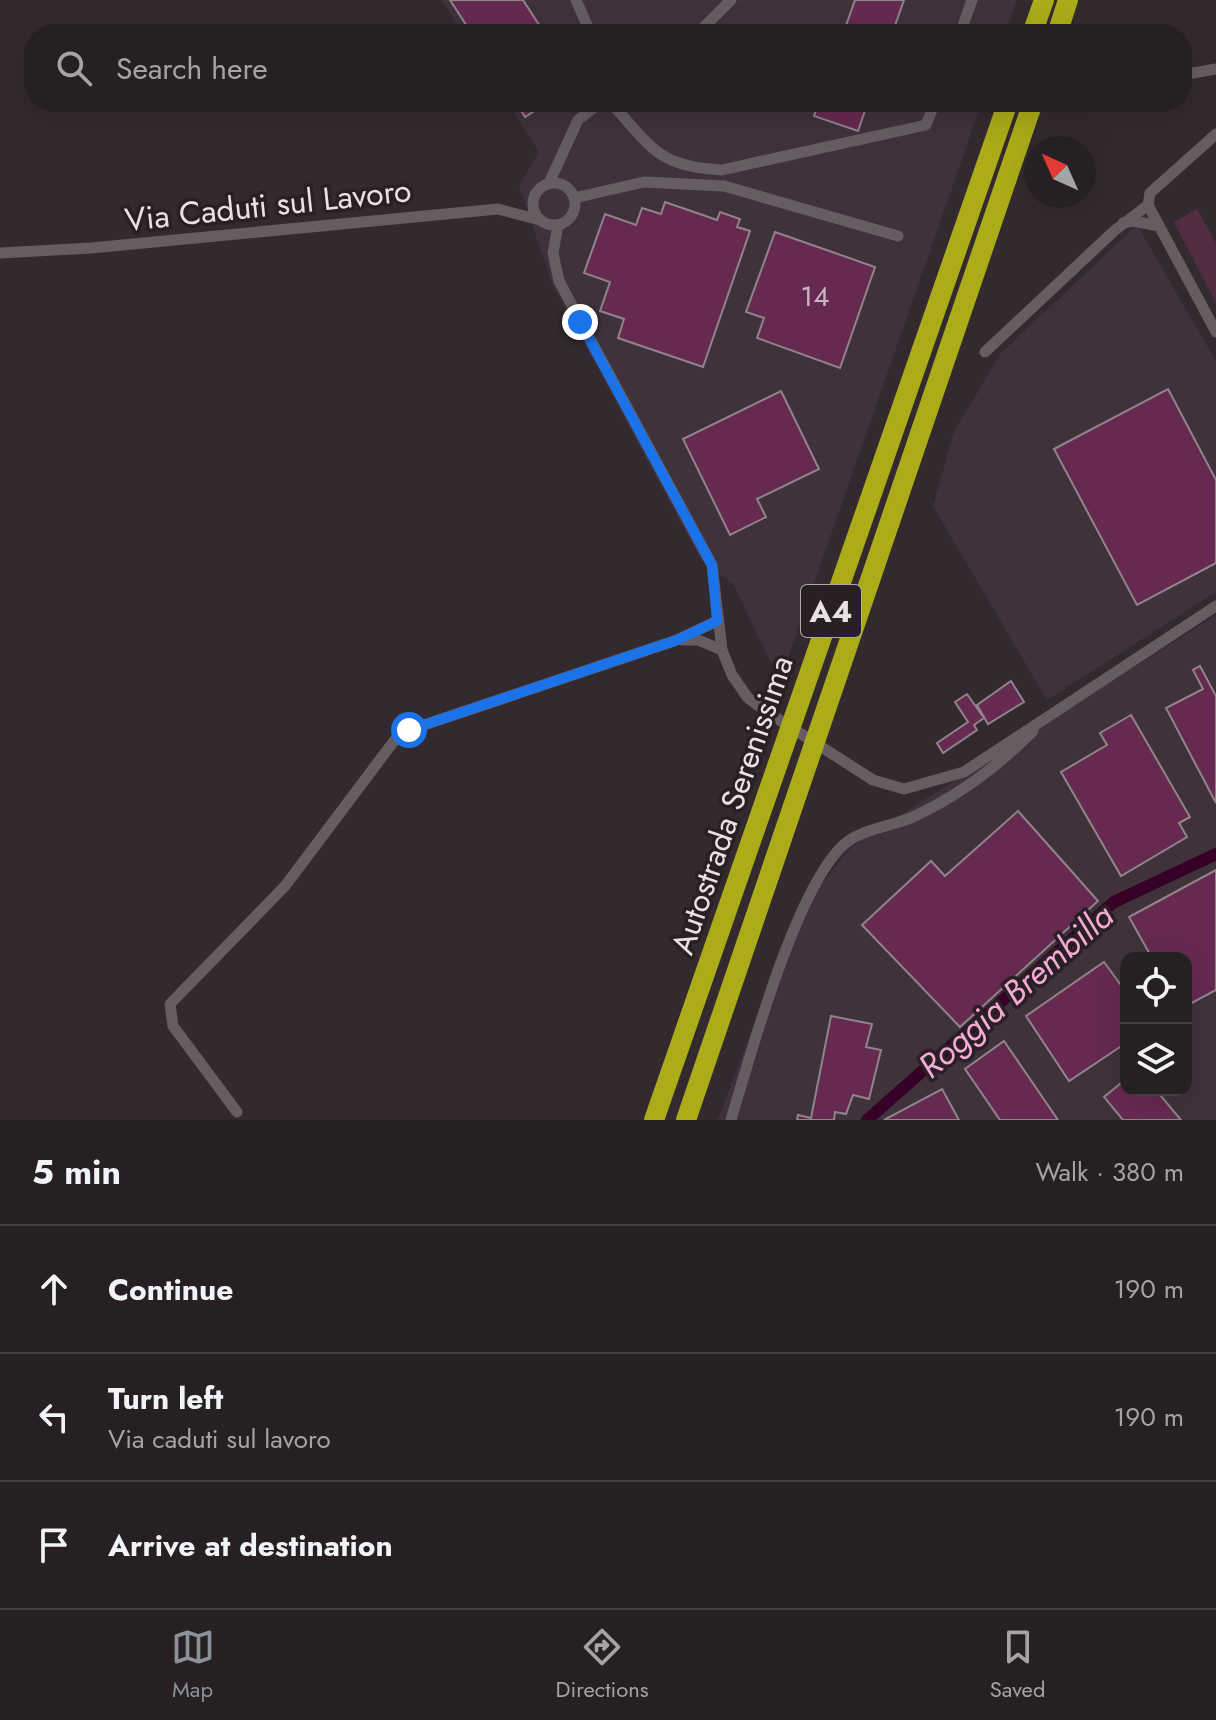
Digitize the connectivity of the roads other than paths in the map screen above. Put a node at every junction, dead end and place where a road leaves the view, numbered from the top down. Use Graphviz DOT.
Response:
graph roads {
  1 [pos="576,0"];
  2 [pos="731,0"];
  3 [pos="972,0"];
  4 [pos="1044,0"];
  5 [pos="1068,0"];
  6 [pos="587,24"];
  7 [pos="707,24"];
  8 [pos="964,24"];
  9 [pos="1036,24"];
  10 [pos="1060,24"];
  11 [pos="1216,69"];
  12 [pos="1192,73"];
  13 [pos="588,112"];
  14 [pos="620,112"];
  15 [pos="931,112"];
  16 [pos="1005,112"];
  17 [pos="1030,112"];
  18 [pos="1216,134"];
  19 [pos="549,183"];
  20 [pos="574,198"];
  21 [pos="1148,205"];
  22 [pos="540,220"];
  23 [pos="1123,223"];
  24 [pos="558,225"];
  25 [pos="1159,226"];
  26 [pos="898,236"];
  27 [pos="0,253"];
  28 [pos="1216,332"];
  29 [pos="985,352"];
  30 [pos="1216,606"];
  31 [pos="717,621"];
  32 [pos="677,640"];
  33 [pos="722,650"];
  34 [pos="1058,707"];
  35 [pos="237,1112"];
  36 [pos="654,1120"];
  37 [pos="686,1120"];
  38 [pos="731,1120"];
  1 -- 6 [label="street"];
  2 -- 7 [label="street"];
  3 -- 8 [label="street"];
  4 -- 9 [label="highway"];
  5 -- 10 [label="highway"];
  11 -- 12 [label="street"];
  13 -- 19 [label="street"];
  14 -- 15 [label="street"];
  16 -- 36 [label="highway, Autostrada Serenissima / A4"];
  17 -- 37 [label="highway, Autostrada Serenissima / A4"];
  18 -- 21 [label="street"];
  19 -- 20 [label="street"];
  19 -- 22 [label="street"];
  20 -- 24 [label="street"];
  20 -- 26 [label="street"];
  21 -- 23 [label="street"];
  21 -- 25 [label="street"];
  22 -- 24 [label="street, Via Caduti sul Lavoro"];
  22 -- 27 [label="street, Via Caduti sul Lavoro"];
  23 -- 25 [label="street"];
  23 -- 29 [label="street"];
  24 -- 31 [label="street"];
  25 -- 28 [label="street"];
  30 -- 34 [label="street"];
  31 -- 32 [label="street"];
  31 -- 33 [label="street"];
  32 -- 33 [label="street"];
  32 -- 35 [label="street"];
  33 -- 34 [label="street"];
  34 -- 38 [label="street"];
}
